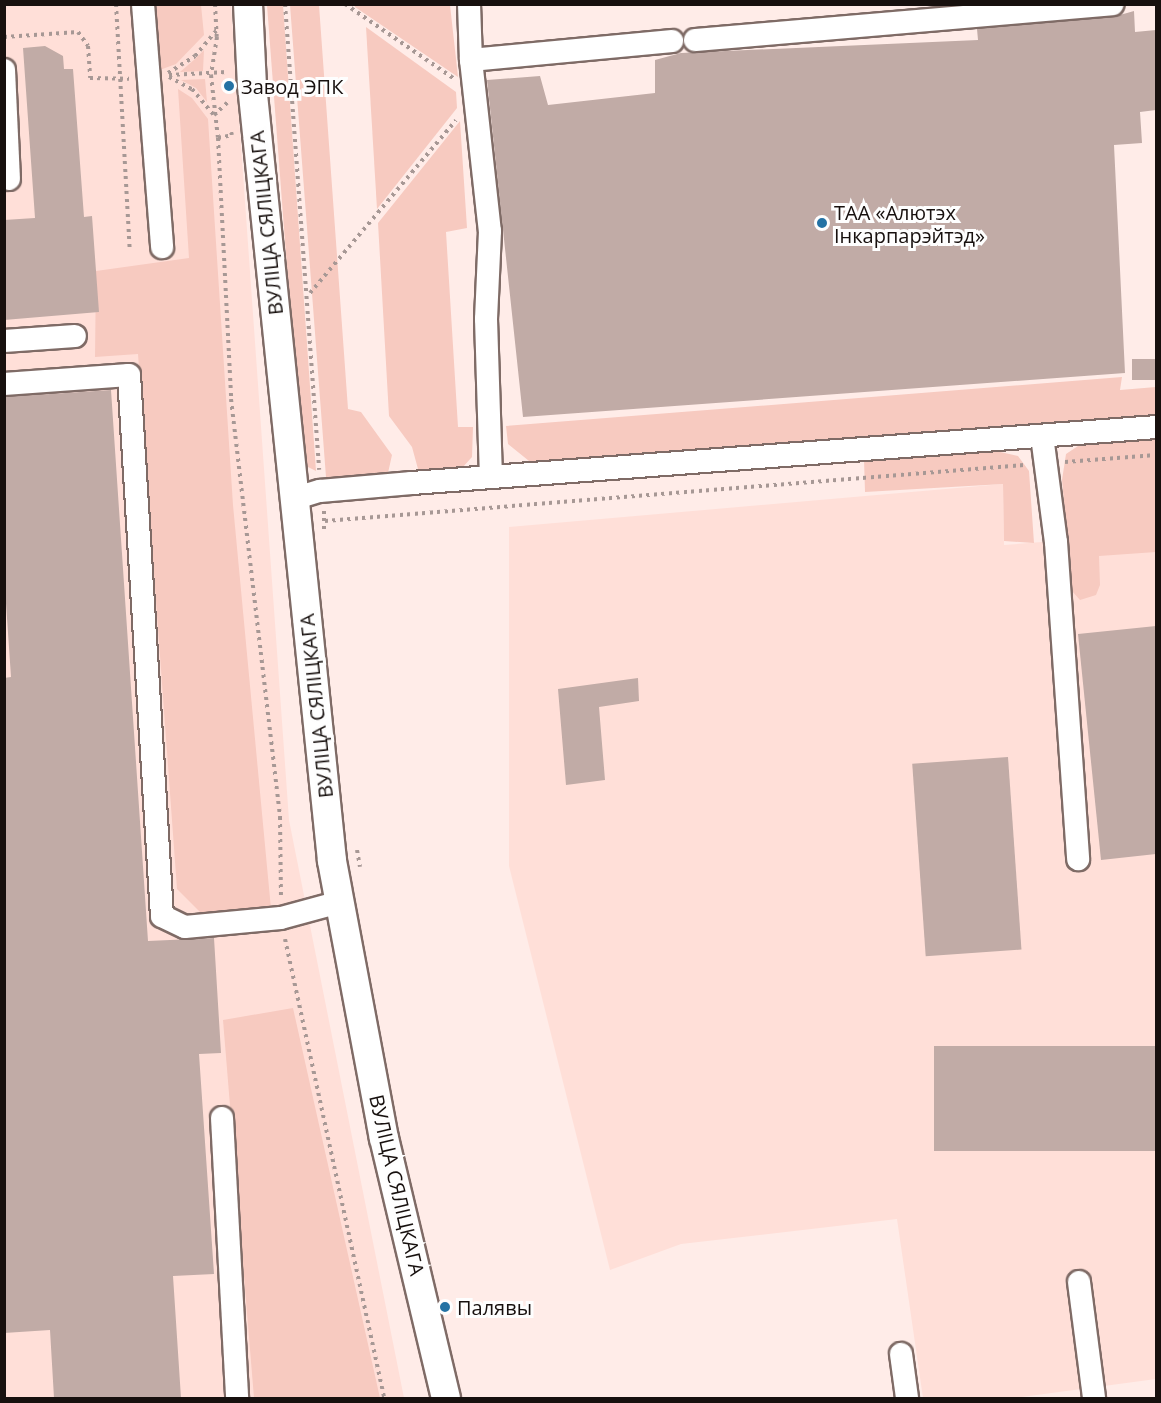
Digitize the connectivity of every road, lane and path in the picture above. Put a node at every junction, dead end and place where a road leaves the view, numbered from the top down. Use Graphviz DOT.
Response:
graph roads {
  1 [pos="116,4"];
  2 [pos="143,4"];
  3 [pos="215,4"];
  4 [pos="248,4"];
  5 [pos="285,4"];
  6 [pos="345,4"];
  7 [pos="469,4"];
  8 [pos="1112,4"];
  9 [pos="217,30"];
  10 [pos="4,37"];
  11 [pos="695,40"];
  12 [pos="672,41"];
  13 [pos="471,60"];
  14 [pos="4,70"];
  15 [pos="227,72"];
  16 [pos="211,75"];
  17 [pos="157,77"];
  18 [pos="119,79"];
  19 [pos="476,94"];
  20 [pos="230,101"];
  21 [pos="214,114"];
  22 [pos="9,179"];
  23 [pos="162,247"];
  24 [pos="130,251"];
  25 [pos="309,294"];
  26 [pos="75,336"];
  27 [pos="4,341"];
  28 [pos="4,384"];
  29 [pos="1156,427"];
  30 [pos="1042,436"];
  31 [pos="1156,455"];
  32 [pos="1046,464"];
  33 [pos="491,477"];
  34 [pos="320,491"];
  35 [pos="293,499"];
  36 [pos="325,521"];
  37 [pos="324,542"];
  38 [pos="356,838"];
  39 [pos="1078,859"];
  40 [pos="361,873"];
  41 [pos="339,902"];
  42 [pos="281,918"];
  43 [pos="222,1118"];
  44 [pos="1078,1282"];
  45 [pos="901,1354"];
  46 [pos="237,1398"];
  47 [pos="384,1398"];
  48 [pos="447,1398"];
  49 [pos="907,1398"];
  50 [pos="1094,1398"];
  1 -- 18 [label="path"];
  2 -- 17 [label="lane"];
  3 -- 9 [label="path"];
  4 -- 35 [label="main road, ВУЛІЦА СЯЛІЦКАГА"];
  5 -- 25 [label="path"];
  6 -- 19 [label="path"];
  7 -- 13 [label="lane"];
  8 -- 11 [label="lane"];
  9 -- 16 [label="path"];
  9 -- 17 [label="path"];
  10 -- 18 [label="path"];
  12 -- 13 [label="lane"];
  13 -- 19 [label="lane"];
  14 -- 22 [label="lane"];
  15 -- 16 [label="path"];
  16 -- 17 [label="path"];
  16 -- 21 [label="path"];
  17 -- 18 [label="path"];
  17 -- 21 [label="path"];
  17 -- 23 [label="lane"];
  18 -- 24 [label="path"];
  19 -- 25 [label="path"];
  19 -- 33 [label="lane"];
  20 -- 21 [label="path"];
  21 -- 42 [label="path"];
  25 -- 34 [label="path"];
  26 -- 27 [label="lane"];
  28 -- 42 [label="lane"];
  29 -- 30 [label="lane"];
  30 -- 32 [label="lane"];
  30 -- 33 [label="lane"];
  31 -- 32 [label="path"];
  32 -- 36 [label="path"];
  32 -- 39 [label="lane"];
  33 -- 34 [label="lane"];
  34 -- 35 [label="lane"];
  34 -- 36 [label="path"];
  35 -- 41 [label="main road, ВУЛІЦА СЯЛІЦКАГА"];
  36 -- 37 [label="path"];
  38 -- 40 [label="path"];
  41 -- 42 [label="lane"];
  41 -- 48 [label="main road, ВУЛІЦА СЯЛІЦКАГА"];
  42 -- 47 [label="path"];
  43 -- 46 [label="lane"];
  44 -- 50 [label="lane"];
  45 -- 49 [label="lane"];
}
